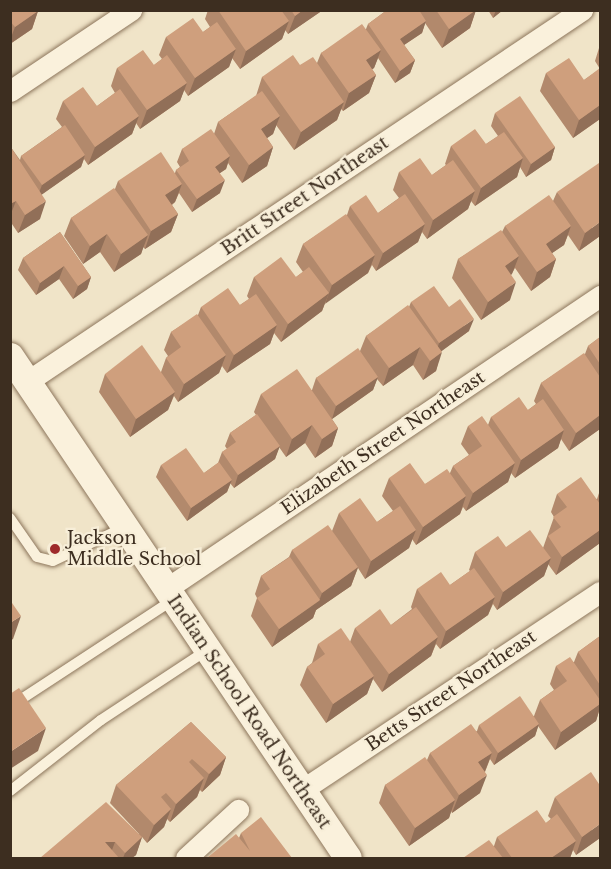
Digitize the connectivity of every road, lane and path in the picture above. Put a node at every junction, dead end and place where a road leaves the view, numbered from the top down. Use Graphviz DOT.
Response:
graph roads {
  1 [pos="131,10"];
  2 [pos="582,10"];
  3 [pos="10,91"];
  4 [pos="600,296"];
  5 [pos="10,356"];
  6 [pos="28,381"];
  7 [pos="10,518"];
  8 [pos="125,527"];
  9 [pos="600,592"];
  10 [pos="170,594"];
  11 [pos="208,650"];
  12 [pos="20,700"];
  13 [pos="302,790"];
  14 [pos="10,791"];
  15 [pos="238,810"];
  16 [pos="186,858"];
  17 [pos="348,858"];
  1 -- 3 [label="street"];
  2 -- 6 [label="street, Britt Street Northeast"];
  4 -- 10 [label="street, Elizabeth Street Northeast"];
  5 -- 6 [label="street, Indian School Road Northeast"];
  6 -- 8 [label="street, Indian School Road Northeast"];
  7 -- 8 [label="lane"];
  8 -- 10 [label="street, Indian School Road Northeast"];
  9 -- 13 [label="street, Betts Street Northeast"];
  10 -- 11 [label="street, Indian School Road Northeast"];
  10 -- 12 [label="lane"];
  11 -- 13 [label="street, Indian School Road Northeast"];
  11 -- 14 [label="lane"];
  13 -- 17 [label="street, Indian School Road Northeast"];
  15 -- 16 [label="street"];
}
